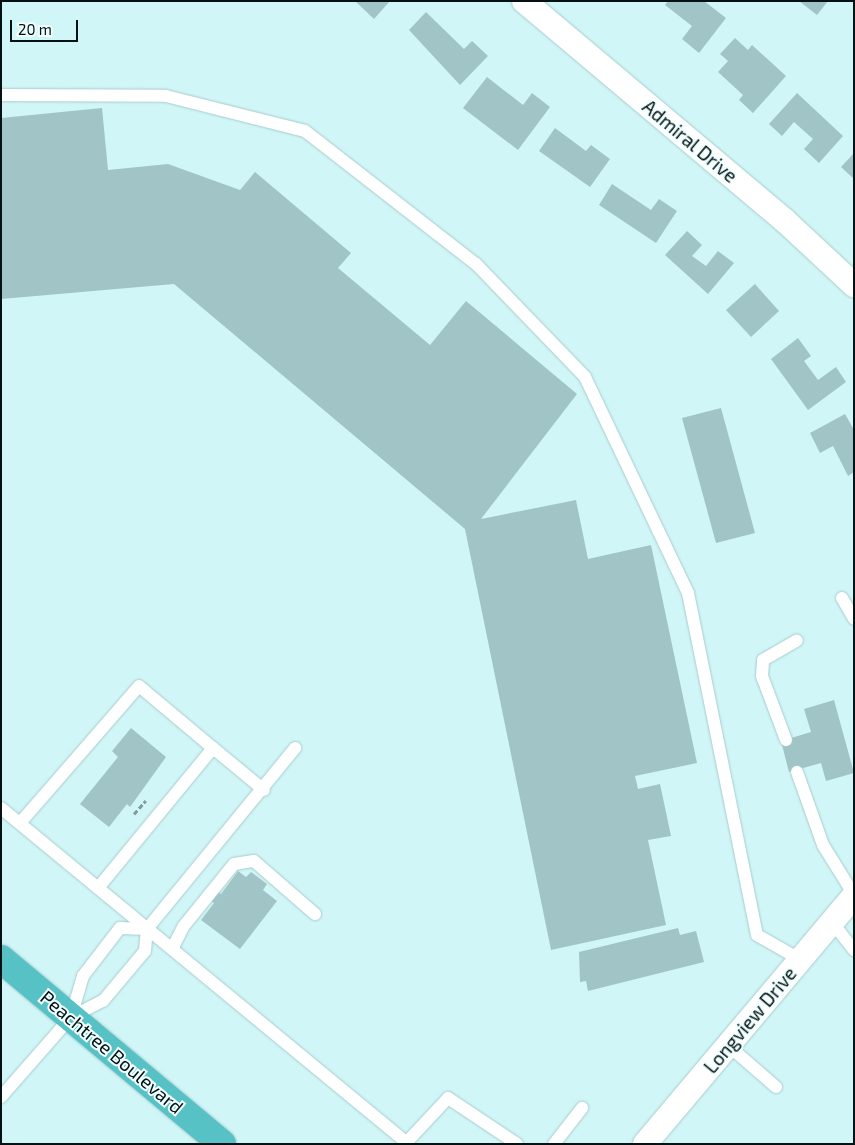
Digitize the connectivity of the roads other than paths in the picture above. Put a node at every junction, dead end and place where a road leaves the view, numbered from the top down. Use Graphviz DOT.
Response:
graph roads {
  1 [pos="524,1"];
  2 [pos="1,95"];
  3 [pos="854,285"];
  4 [pos="842,598"];
  5 [pos="854,619"];
  6 [pos="797,640"];
  7 [pos="786,740"];
  8 [pos="213,748"];
  9 [pos="295,748"];
  10 [pos="796,772"];
  11 [pos="264,790"];
  12 [pos="1,808"];
  13 [pos="20,823"];
  14 [pos="98,888"];
  15 [pos="854,896"];
  16 [pos="315,914"];
  17 [pos="832,922"];
  18 [pos="148,929"];
  19 [pos="172,949"];
  20 [pos="854,950"];
  21 [pos="1,959"];
  22 [pos="801,960"];
  23 [pos="71,1018"];
  24 [pos="730,1047"];
  25 [pos="776,1087"];
  26 [pos="1,1097"];
  27 [pos="582,1108"];
  28 [pos="406,1143"];
  29 [pos="222,1144"];
  30 [pos="516,1144"];
  31 [pos="554,1144"];
  32 [pos="645,1144"];
  1 -- 3 [label="street, Admiral Drive"];
  2 -- 22 [label="lane"];
  4 -- 5 [label="lane"];
  6 -- 7 [label="lane"];
  8 -- 11 [label="lane"];
  8 -- 13 [label="lane"];
  8 -- 14 [label="lane"];
  9 -- 11 [label="lane"];
  10 -- 15 [label="lane"];
  11 -- 18 [label="lane"];
  12 -- 13 [label="lane"];
  13 -- 14 [label="lane"];
  14 -- 18 [label="lane"];
  15 -- 17 [label="street, Longview Drive"];
  16 -- 19 [label="lane"];
  17 -- 20 [label="lane"];
  17 -- 22 [label="street, Longview Drive"];
  18 -- 19 [label="lane"];
  18 -- 23 [label="lane"];
  18 -- 23 [label="lane"];
  19 -- 28 [label="lane"];
  21 -- 23 [label="highway, Peachtree Boulevard"];
  22 -- 24 [label="street, Longview Drive"];
  23 -- 26 [label="lane"];
  23 -- 29 [label="highway, Peachtree Boulevard"];
  24 -- 25 [label="lane"];
  24 -- 32 [label="street, Longview Drive"];
  27 -- 31 [label="lane"];
  28 -- 30 [label="lane"];
}
